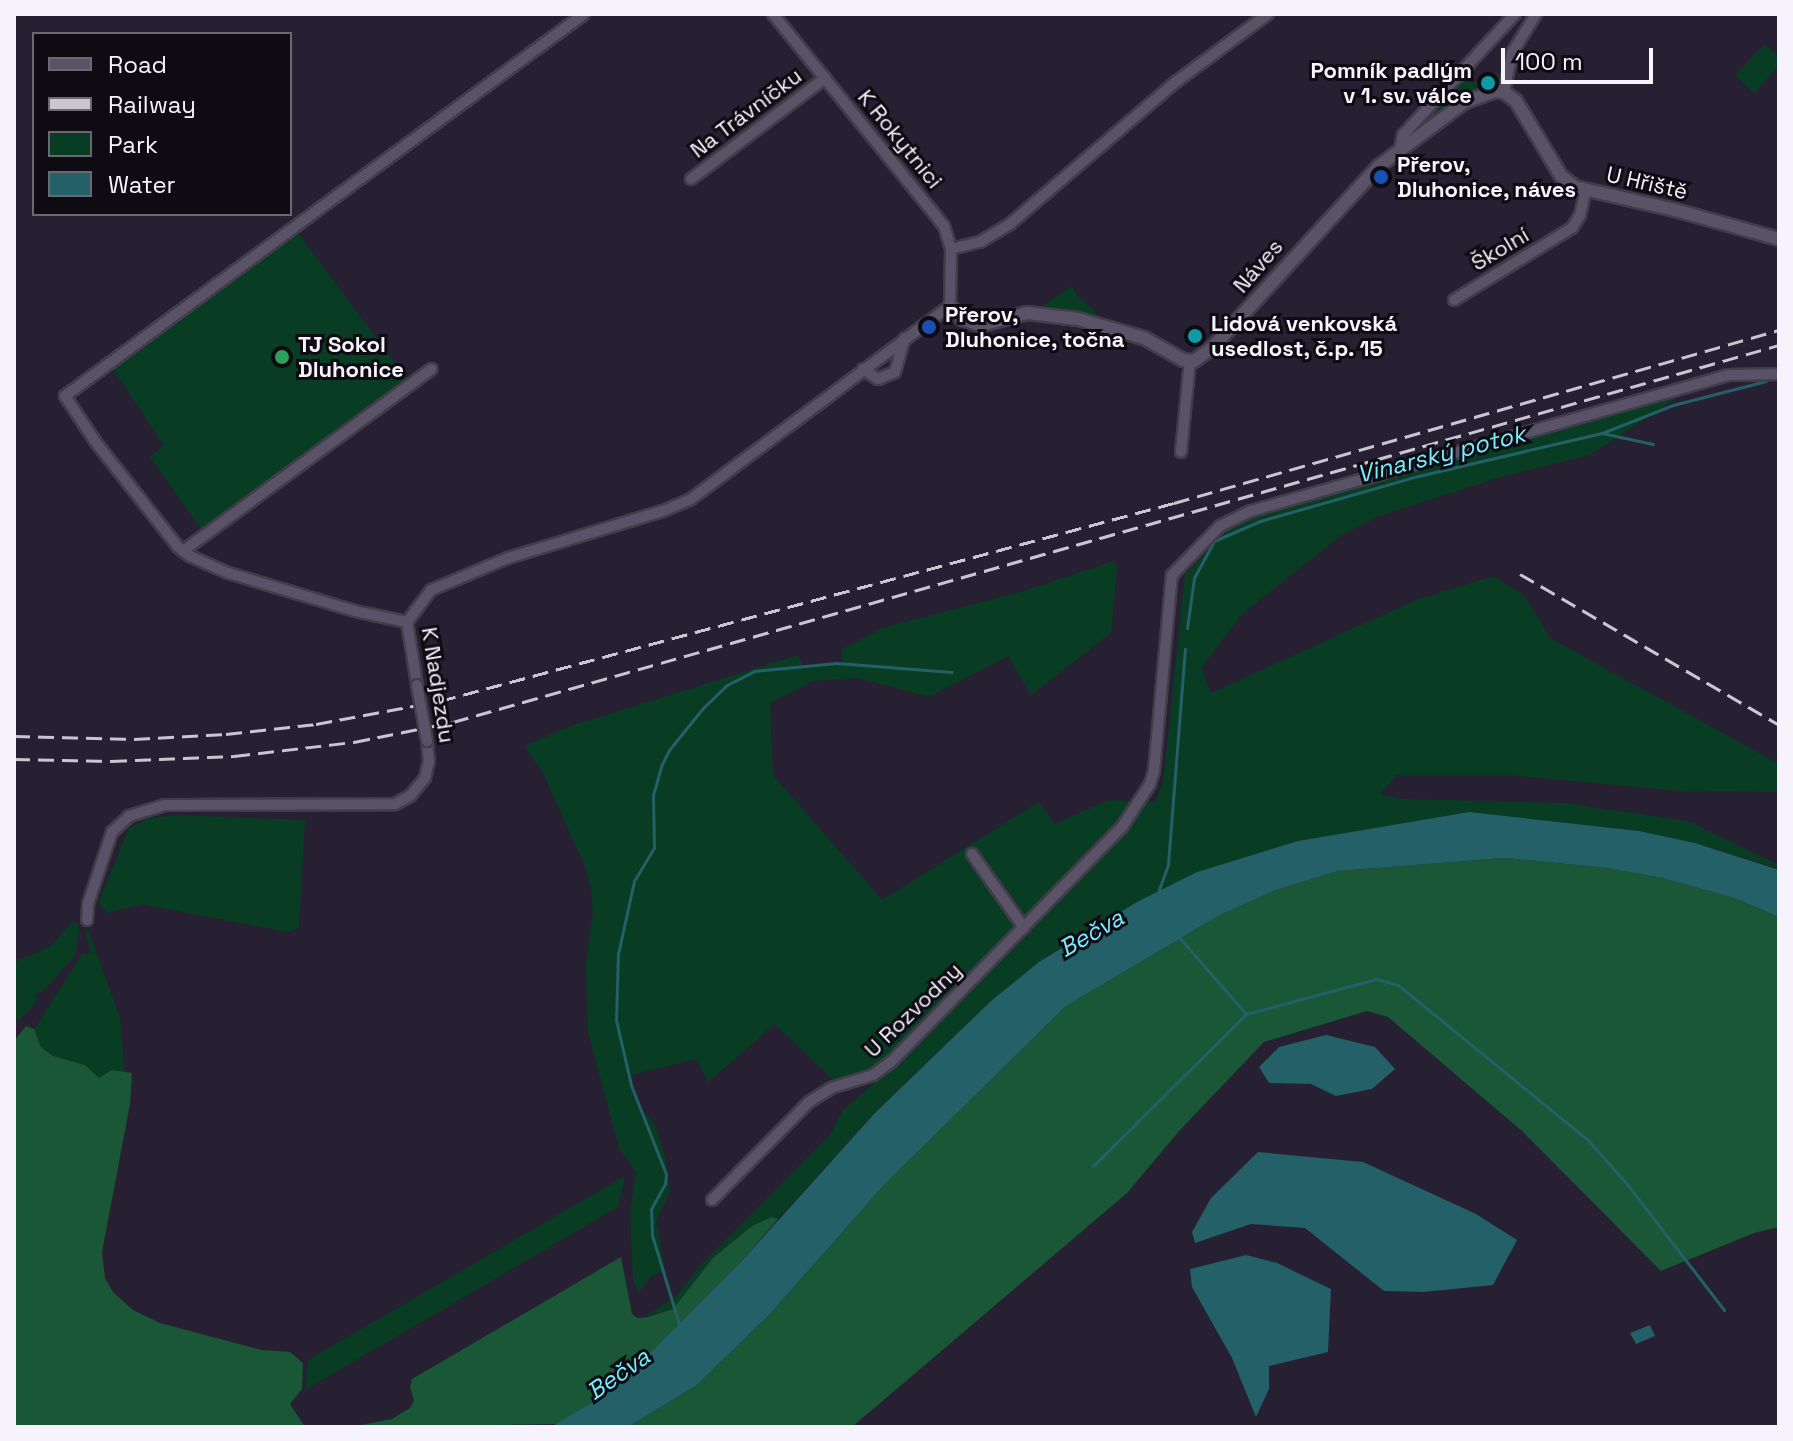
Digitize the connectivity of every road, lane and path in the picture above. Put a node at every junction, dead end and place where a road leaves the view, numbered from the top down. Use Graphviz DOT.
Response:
graph roads {
  1 [pos="584,14"];
  2 [pos="773,14"];
  3 [pos="1268,14"];
  4 [pos="1515,14"];
  5 [pos="1536,14"];
  6 [pos="825,78"];
  7 [pos="1504,92"];
  8 [pos="1400,148"];
  9 [pos="691,179"];
  10 [pos="1586,190"];
  11 [pos="1779,239"];
  12 [pos="951,249"];
  13 [pos="1454,300"];
  14 [pos="950,306"];
  15 [pos="905,338"];
  16 [pos="1190,361"];
  17 [pos="432,369"];
  18 [pos="863,369"];
  19 [pos="1779,374"];
  20 [pos="1181,452"];
  21 [pos="183,551"];
  22 [pos="407,622"];
  23 [pos="972,854"];
  24 [pos="87,920"];
  25 [pos="1024,928"];
  26 [pos="712,1200"];
  1 -- 21 [label="street"];
  2 -- 6 [label="street, K Rokytnici"];
  3 -- 12 [label="street"];
  4 -- 8 [label="street, Náves"];
  5 -- 7 [label="street"];
  6 -- 9 [label="street, Na Trávníčku"];
  6 -- 12 [label="street, K Rokytnici"];
  7 -- 8 [label="street, Náves"];
  7 -- 10 [label="street, U Hřiště"];
  8 -- 16 [label="street, Náves"];
  10 -- 11 [label="street, U Hřiště"];
  10 -- 13 [label="street, Školní"];
  12 -- 14 [label="street, K Rokytnici"];
  14 -- 15 [label="street, K Nadjezdu"];
  14 -- 16 [label="street"];
  15 -- 18 [label="street, K Nadjezdu"];
  15 -- 18 [label="street"];
  16 -- 20 [label="street"];
  17 -- 21 [label="street"];
  18 -- 22 [label="street, K Nadjezdu"];
  19 -- 25 [label="street, U Rozvodny"];
  21 -- 22 [label="street"];
  22 -- 24 [label="street, K Nadjezdu, bridge"];
  23 -- 25 [label="street"];
  25 -- 26 [label="street, U Rozvodny"];
}
